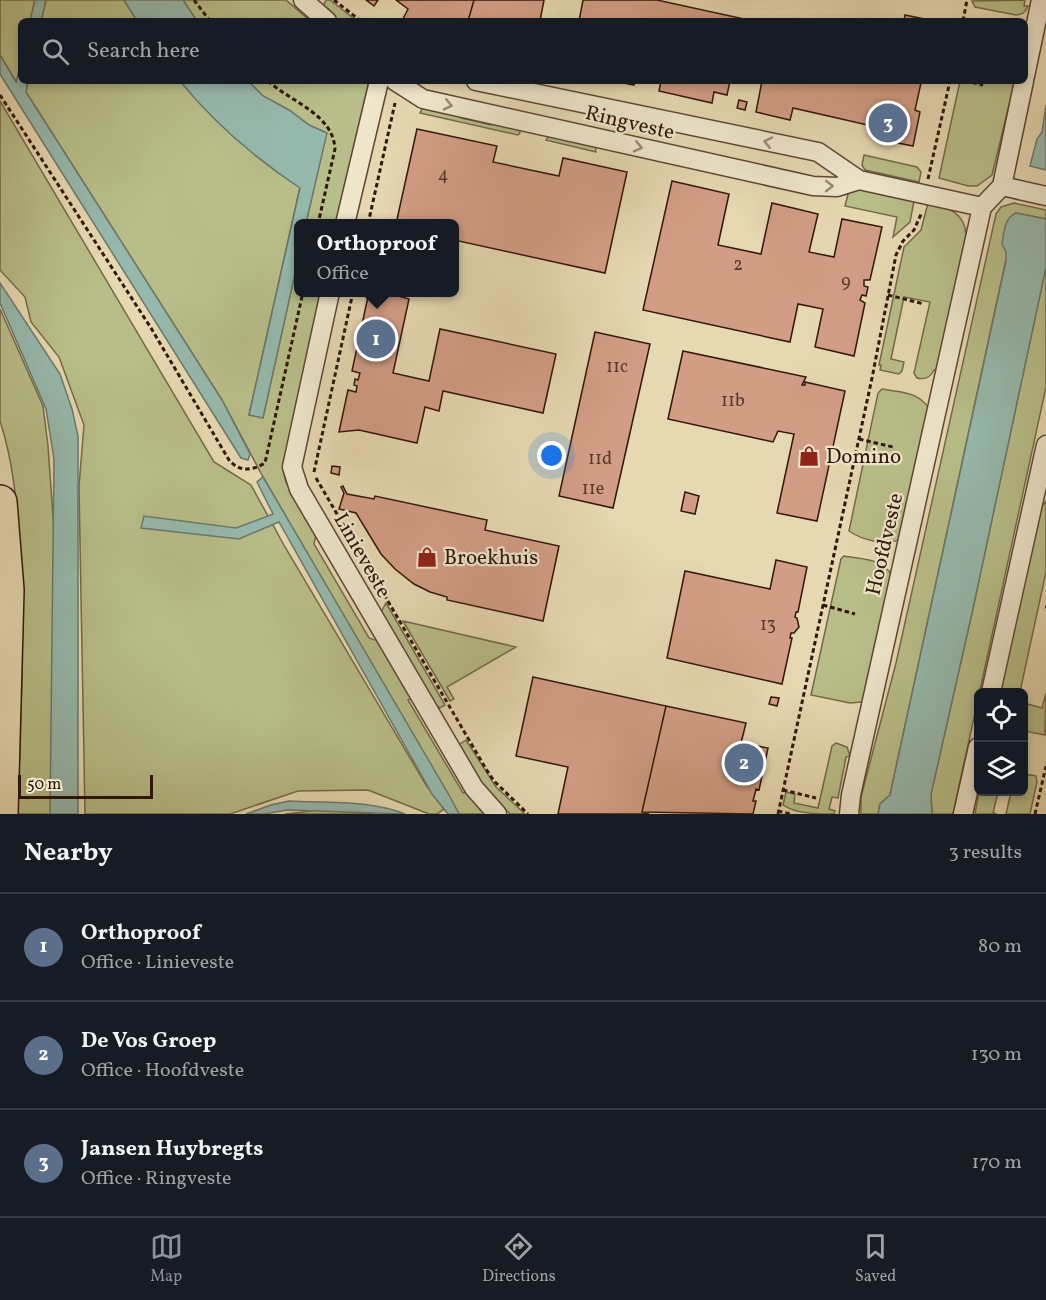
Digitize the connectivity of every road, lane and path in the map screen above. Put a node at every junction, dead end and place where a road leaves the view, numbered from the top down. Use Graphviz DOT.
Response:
graph roads {
  1 [pos="194,0"];
  2 [pos="303,0"];
  3 [pos="334,0"];
  4 [pos="968,0"];
  5 [pos="1041,0"];
  6 [pos="208,18"];
  7 [pos="324,18"];
  8 [pos="357,18"];
  9 [pos="964,18"];
  10 [pos="1028,62"];
  11 [pos="272,84"];
  12 [pos="378,84"];
  13 [pos="398,84"];
  14 [pos="400,84"];
  15 [pos="490,84"];
  16 [pos="949,84"];
  17 [pos="978,84"];
  18 [pos="1023,84"];
  19 [pos="983,85"];
  20 [pos="0,95"];
  21 [pos="859,180"];
  22 [pos="1002,186"];
  23 [pos="925,194"];
  24 [pos="1046,196"];
  25 [pos="982,207"];
  26 [pos="319,219"];
  27 [pos="346,219"];
  28 [pos="369,219"];
  29 [pos="888,296"];
  30 [pos="302,297"];
  31 [pos="329,297"];
  32 [pos="351,297"];
  33 [pos="924,304"];
  34 [pos="859,440"];
  35 [pos="1046,445"];
  36 [pos="893,447"];
  37 [pos="0,502"];
  38 [pos="823,605"];
  39 [pos="855,614"];
  40 [pos="992,688"];
  41 [pos="974,765"];
  42 [pos="1046,766"];
  43 [pos="783,790"];
  44 [pos="816,798"];
  45 [pos="778,813"];
  46 [pos="1,814"];
  47 [pos="497,814"];
  48 [pos="528,814"];
  49 [pos="791,814"];
  50 [pos="849,814"];
  51 [pos="963,814"];
  52 [pos="1035,814"];
  1 -- 6 [label="path"];
  2 -- 7 [label="street"];
  3 -- 8 [label="path"];
  4 -- 9 [label="path"];
  5 -- 10 [label="street"];
  11 -- 26 [label="path"];
  12 -- 27 [label="street"];
  13 -- 28 [label="path"];
  14 -- 21 [label="street, Ringveste, one-way"];
  21 -- 15 [label="street, Ringveste, one-way"];
  16 -- 23 [label="path"];
  17 -- 19 [label="path"];
  18 -- 22 [label="street"];
  20 -- 30 [label="path"];
  21 -- 23 [label="street, Ringveste"];
  22 -- 24 [label="street"];
  22 -- 25 [label="street"];
  23 -- 25 [label="street, Ringveste"];
  23 -- 29 [label="path"];
  25 -- 50 [label="street, Hoofdveste"];
  29 -- 33 [label="path"];
  29 -- 34 [label="path"];
  31 -- 47 [label="street, Linieveste"];
  32 -- 48 [label="path"];
  34 -- 36 [label="path"];
  34 -- 38 [label="path"];
  35 -- 40 [label="street"];
  37 -- 46 [label="highway"];
  38 -- 39 [label="path"];
  38 -- 43 [label="path"];
  41 -- 51 [label="street"];
  42 -- 52 [label="path"];
  43 -- 44 [label="path"];
  43 -- 45 [label="path"];
  45 -- 49 [label="path"];
}
